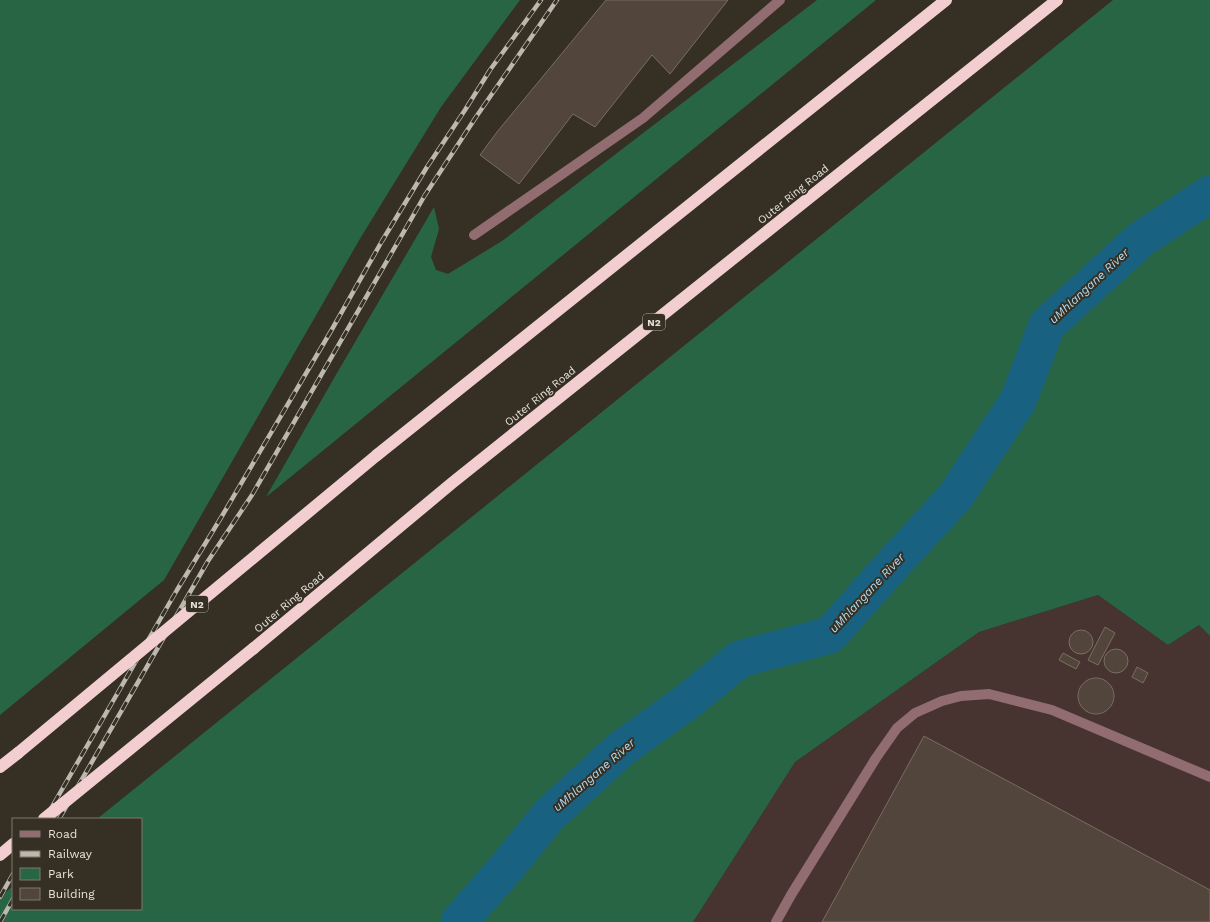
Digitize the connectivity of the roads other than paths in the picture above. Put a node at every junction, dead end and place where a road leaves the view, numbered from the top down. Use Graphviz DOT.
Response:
graph roads {
  1 [pos="780,0"];
  2 [pos="946,0"];
  3 [pos="1057,0"];
  4 [pos="474,235"];
  5 [pos="0,767"];
  6 [pos="1210,777"];
  7 [pos="45,818"];
  8 [pos="12,845"];
  9 [pos="0,855"];
  10 [pos="776,922"];
  1 -- 4 [label="lane"];
  2 -- 5 [label="highway, N2, bridge"];
  3 -- 7 [label="highway, Outer Ring Road / N2, bridge"];
  6 -- 10 [label="lane"];
  8 -- 9 [label="highway"];
}
